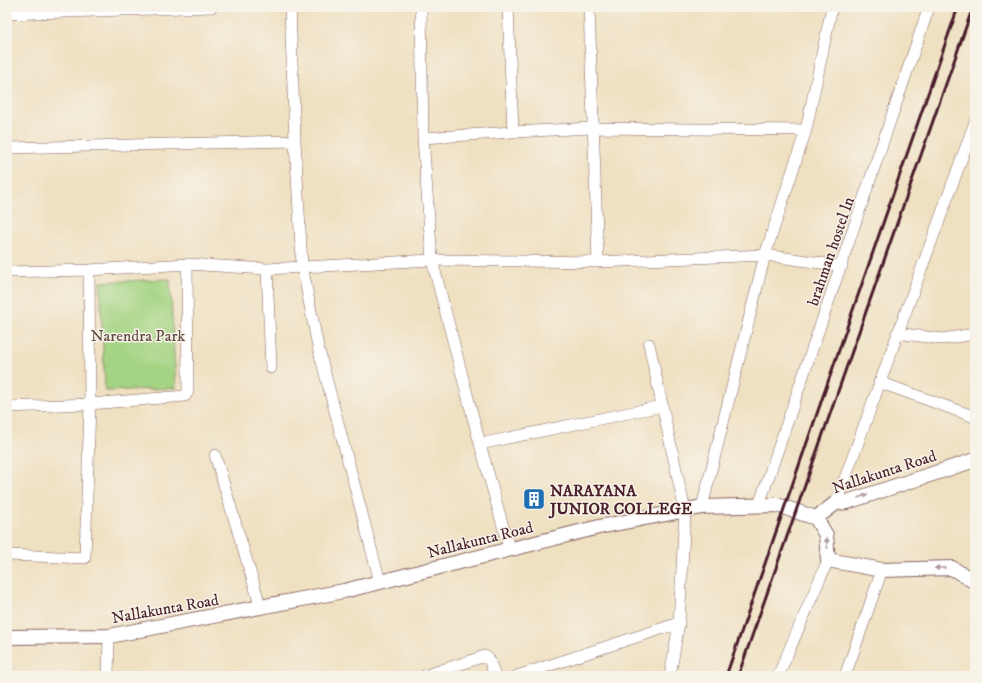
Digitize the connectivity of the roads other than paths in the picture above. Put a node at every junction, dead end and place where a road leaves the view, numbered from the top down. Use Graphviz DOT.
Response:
graph roads {
  1 [pos="212,7"];
  2 [pos="290,7"];
  3 [pos="421,7"];
  4 [pos="508,7"];
  5 [pos="589,7"];
  6 [pos="832,7"];
  7 [pos="929,7"];
  8 [pos="7,14"];
  9 [pos="975,122"];
  10 [pos="592,128"];
  11 [pos="806,130"];
  12 [pos="513,132"];
  13 [pos="423,138"];
  14 [pos="295,141"];
  15 [pos="7,148"];
  16 [pos="765,255"];
  17 [pos="432,260"];
  18 [pos="598,262"];
  19 [pos="187,264"];
  20 [pos="302,265"];
  21 [pos="842,266"];
  22 [pos="267,268"];
  23 [pos="89,270"];
  24 [pos="7,272"];
  25 [pos="897,333"];
  26 [pos="975,334"];
  27 [pos="649,344"];
  28 [pos="271,368"];
  29 [pos="879,382"];
  30 [pos="90,404"];
  31 [pos="662,406"];
  32 [pos="7,407"];
  33 [pos="975,417"];
  34 [pos="480,444"];
  35 [pos="215,455"];
  36 [pos="975,460"];
  37 [pos="836,503"];
  38 [pos="759,505"];
  39 [pos="702,507"];
  40 [pos="685,511"];
  41 [pos="816,518"];
  42 [pos="509,548"];
  43 [pos="7,555"];
  44 [pos="828,560"];
  45 [pos="882,570"];
  46 [pos="380,582"];
  47 [pos="975,582"];
  48 [pos="261,608"];
  49 [pos="679,623"];
  50 [pos="109,636"];
  51 [pos="7,637"];
  52 [pos="108,676"];
  53 [pos="424,676"];
  54 [pos="494,676"];
  55 [pos="517,676"];
  56 [pos="670,676"];
  57 [pos="778,676"];
  58 [pos="844,676"];
  1 -- 8 [label="street"];
  2 -- 14 [label="street"];
  3 -- 13 [label="street"];
  4 -- 12 [label="street"];
  5 -- 10 [label="street"];
  6 -- 11 [label="street"];
  7 -- 21 [label="street, brahman hostel ln"];
  9 -- 25 [label="street"];
  10 -- 11 [label="street"];
  10 -- 12 [label="street"];
  10 -- 18 [label="street"];
  11 -- 16 [label="street"];
  12 -- 13 [label="street"];
  13 -- 17 [label="street"];
  14 -- 15 [label="street"];
  14 -- 20 [label="street"];
  16 -- 18 [label="street"];
  16 -- 21 [label="street"];
  16 -- 39 [label="street"];
  17 -- 18 [label="street"];
  17 -- 20 [label="street"];
  17 -- 34 [label="street"];
  19 -- 22 [label="street"];
  19 -- 23 [label="street"];
  19 -- 30 [label="street"];
  20 -- 22 [label="street"];
  20 -- 46 [label="street"];
  21 -- 38 [label="street, brahman hostel ln"];
  22 -- 28 [label="street"];
  23 -- 24 [label="street"];
  23 -- 30 [label="street"];
  25 -- 26 [label="street"];
  25 -- 29 [label="street"];
  27 -- 31 [label="street"];
  29 -- 33 [label="street"];
  29 -- 37 [label="street"];
  30 -- 32 [label="street"];
  30 -- 43 [label="street"];
  31 -- 34 [label="street"];
  31 -- 40 [label="street"];
  34 -- 42 [label="street"];
  35 -- 48 [label="street"];
  37 -- 36 [label="street, Nallakunta Road, one-way"];
  37 -- 41 [label="street, Nallakunta Road"];
  38 -- 39 [label="street, Nallakunta Road"];
  38 -- 41 [label="street, Nallakunta Road"];
  39 -- 40 [label="street, Nallakunta Road"];
  40 -- 42 [label="street, Nallakunta Road"];
  40 -- 49 [label="street"];
  44 -- 41 [label="street, one-way"];
  42 -- 46 [label="street, Nallakunta Road"];
  44 -- 45 [label="street"];
  44 -- 57 [label="street"];
  47 -- 45 [label="street, one-way"];
  45 -- 58 [label="street"];
  46 -- 48 [label="street, Nallakunta Road"];
  48 -- 50 [label="street, Nallakunta Road"];
  49 -- 55 [label="street"];
  49 -- 56 [label="street"];
  50 -- 51 [label="street, Nallakunta Road"];
  50 -- 52 [label="street"];
  53 -- 54 [label="street"];
}
